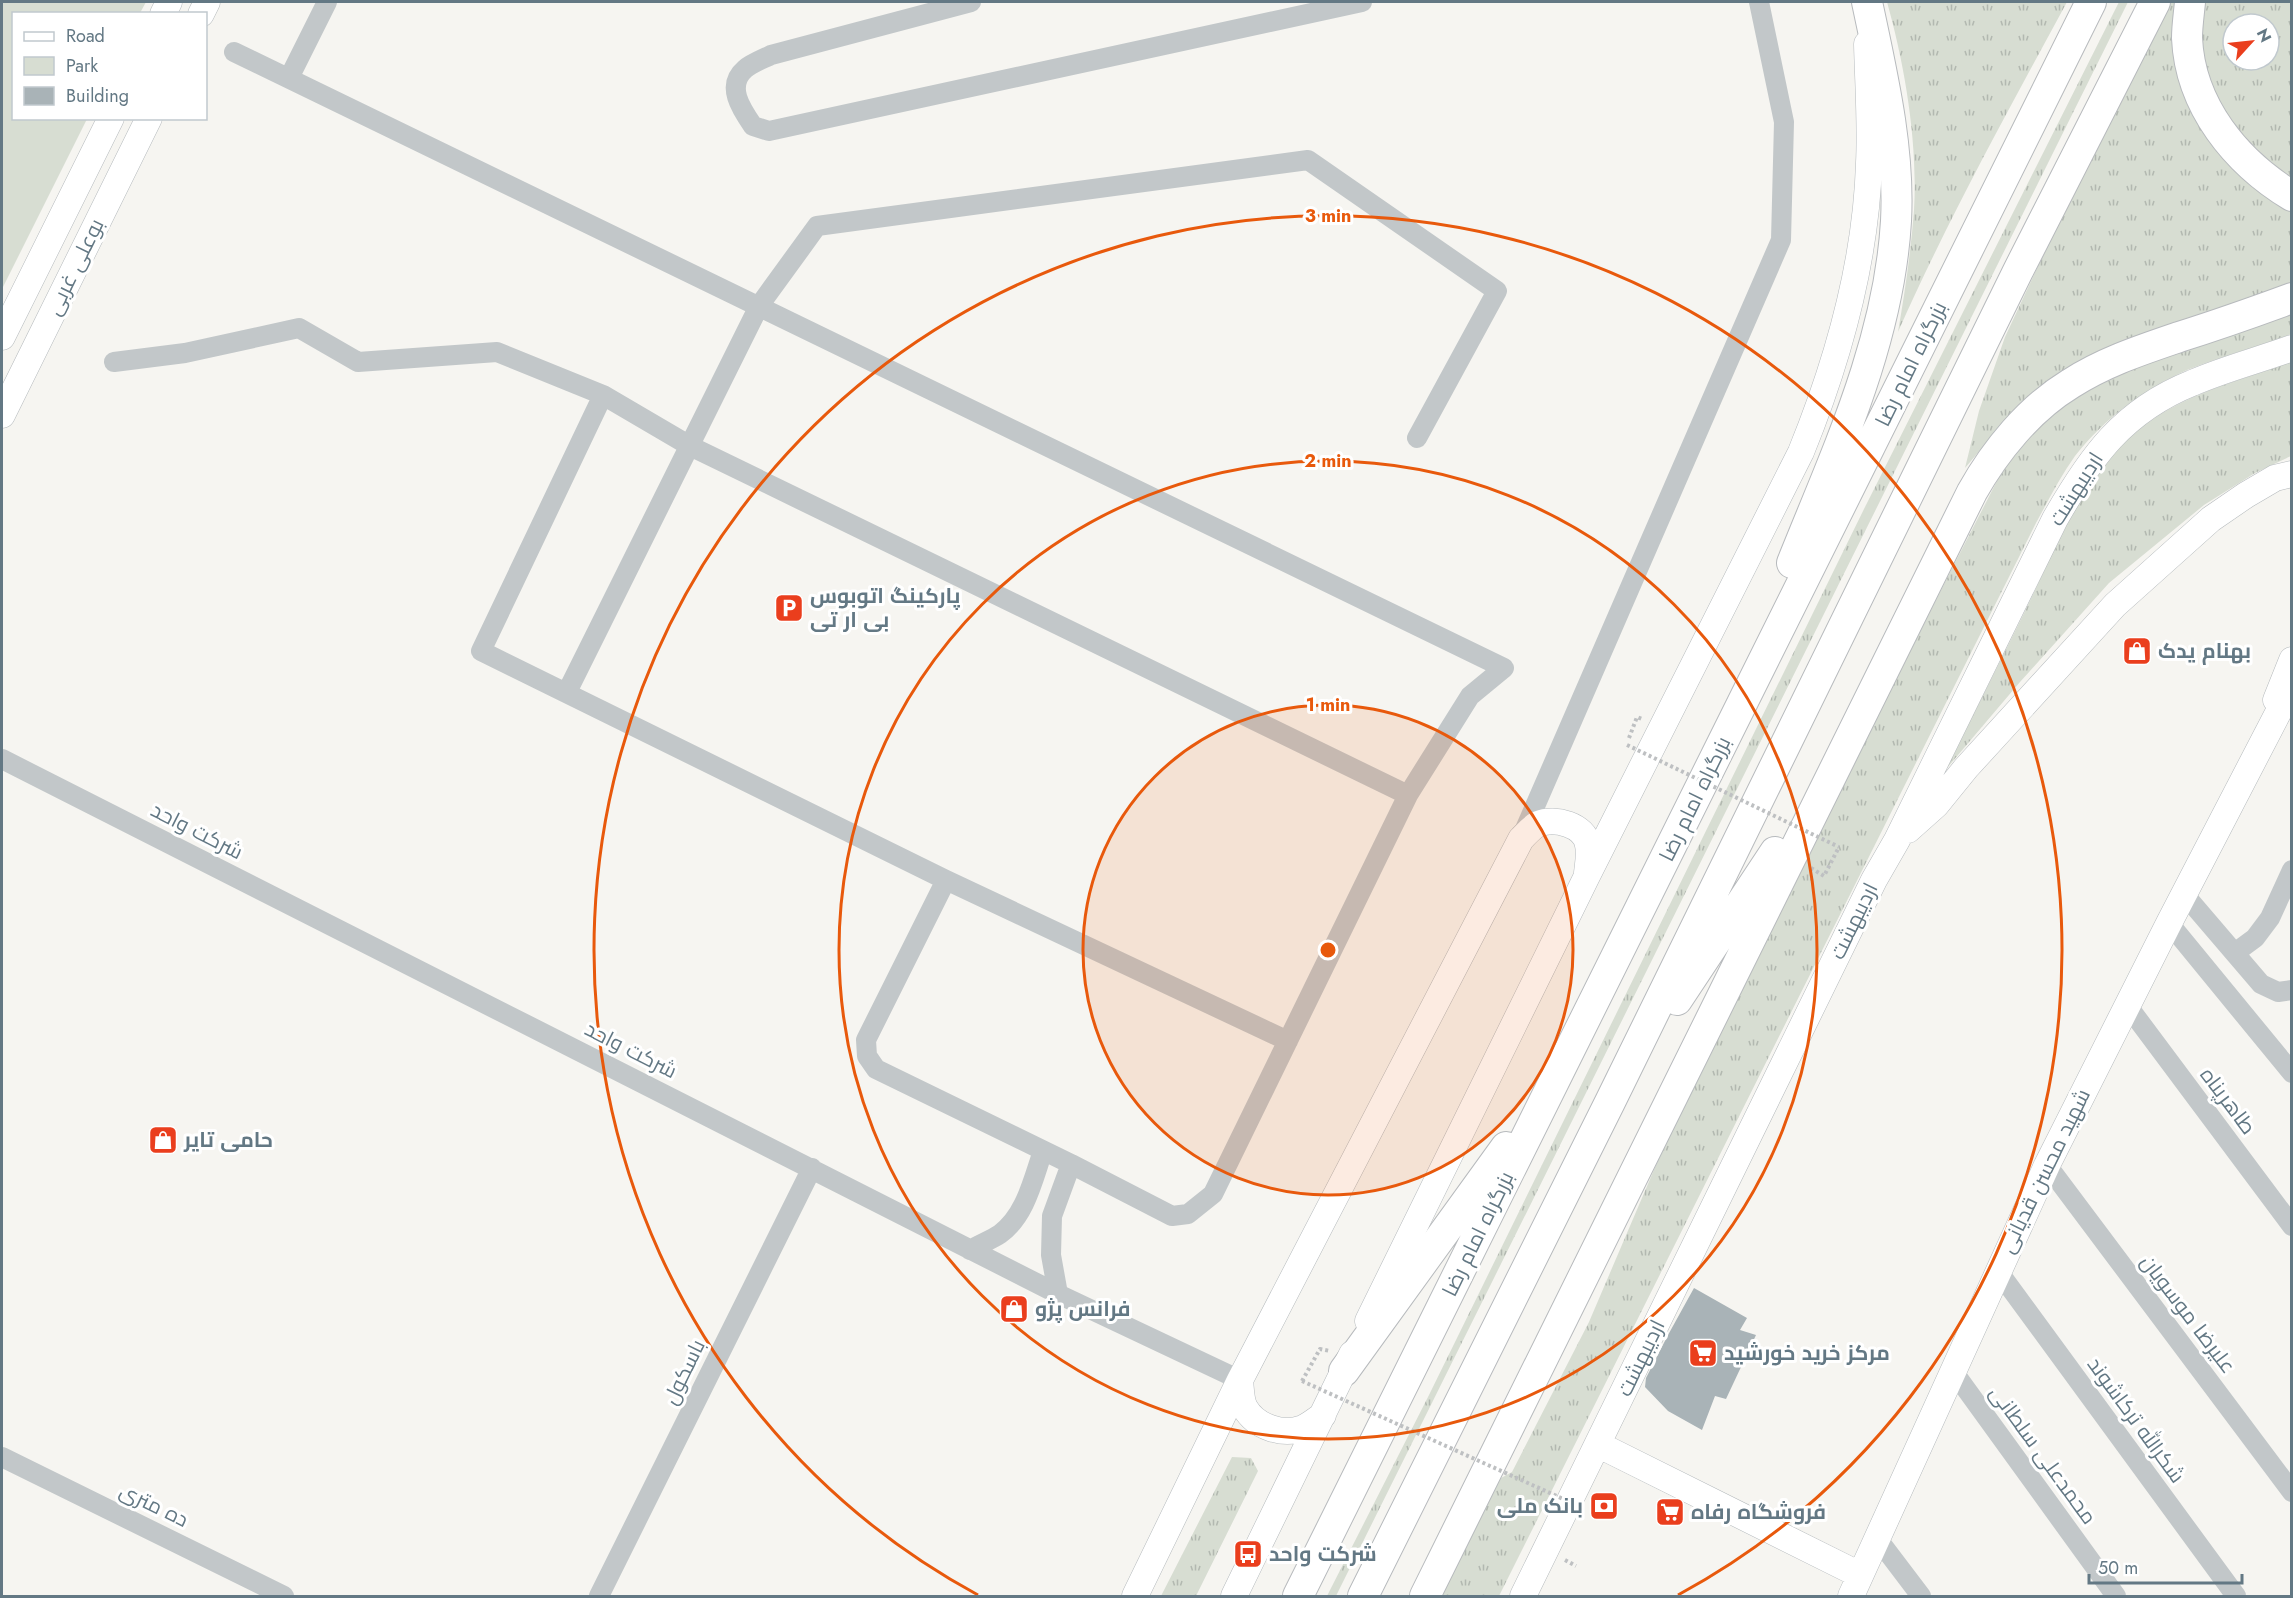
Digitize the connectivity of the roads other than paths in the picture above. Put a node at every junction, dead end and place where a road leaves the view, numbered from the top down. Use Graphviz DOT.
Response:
graph roads {
  1 [pos="327,2"];
  2 [pos="971,2"];
  3 [pos="1362,2"];
  4 [pos="1760,2"];
  5 [pos="1866,2"];
  6 [pos="2091,2"];
  7 [pos="2155,2"];
  8 [pos="2190,2"];
  9 [pos="234,52"];
  10 [pos="289,78"];
  11 [pos="110,120"];
  12 [pos="148,120"];
  13 [pos="2292,196"];
  14 [pos="2292,298"];
  15 [pos="759,306"];
  16 [pos="2,337"];
  17 [pos="2292,348"];
  18 [pos="114,362"];
  19 [pos="603,395"];
  20 [pos="2,415"];
  21 [pos="1417,438"];
  22 [pos="690,446"];
  23 [pos="2292,474"];
  24 [pos="2292,660"];
  25 [pos="2292,686"];
  26 [pos="567,692"];
  27 [pos="1846,745"];
  28 [pos="2256,753"];
  29 [pos="2,759"];
  30 [pos="1713,764"];
  31 [pos="1407,795"];
  32 [pos="1521,839"];
  33 [pos="1897,840"];
  34 [pos="2292,870"];
  35 [pos="1587,876"];
  36 [pos="946,880"];
  37 [pos="2184,894"];
  38 [pos="2169,922"];
  39 [pos="2236,952"];
  40 [pos="2292,990"];
  41 [pos="2127,1005"];
  42 [pos="1288,1041"];
  43 [pos="2292,1072"];
  44 [pos="1558,1074"];
  45 [pos="1610,1102"];
  46 [pos="1043,1151"];
  47 [pos="1071,1164"];
  48 [pos="2047,1165"];
  49 [pos="812,1168"];
  50 [pos="2292,1226"];
  51 [pos="970,1250"];
  52 [pos="1998,1271"];
  53 [pos="1058,1294"];
  54 [pos="1344,1371"];
  55 [pos="1953,1371"];
  56 [pos="1240,1380"];
  57 [pos="1323,1415"];
  58 [pos="1599,1445"];
  59 [pos="2,1457"];
  60 [pos="2292,1491"];
  61 [pos="1877,1538"];
  62 [pos="1388,1547"];
  63 [pos="1856,1586"];
  64 [pos="284,1596"];
  65 [pos="599,1596"];
  66 [pos="1135,1596"];
  67 [pos="1234,1596"];
  68 [pos="1298,1596"];
  69 [pos="1363,1596"];
  70 [pos="1376,1596"];
  71 [pos="1425,1596"];
  72 [pos="1523,1596"];
  73 [pos="1921,1596"];
  74 [pos="2116,1596"];
  75 [pos="2236,1596"];
  1 -- 10 [label="street"];
  2 -- 3 [label="street"];
  4 -- 32 [label="street"];
  5 -- 30 [label="highway"];
  5 -- 35 [label="main road"];
  6 -- 30 [label="highway, بزرگراه امام رضا"];
  7 -- 45 [label="highway"];
  8 -- 13 [label="highway"];
  9 -- 10 [label="street"];
  10 -- 15 [label="street"];
  11 -- 16 [label="main road, بوعلی غربی"];
  12 -- 20 [label="main road, بوعلی غربی"];
  14 -- 27 [label="highway"];
  15 -- 21 [label="street"];
  15 -- 22 [label="street"];
  15 -- 31 [label="street"];
  17 -- 33 [label="main road, اردیبهشت"];
  18 -- 19 [label="street"];
  19 -- 22 [label="street"];
  19 -- 26 [label="street"];
  22 -- 26 [label="street"];
  22 -- 31 [label="street"];
  23 -- 33 [label="main road"];
  24 -- 28 [label="main road"];
  25 -- 28 [label="main road"];
  26 -- 36 [label="street"];
  27 -- 45 [label="highway"];
  27 -- 71 [label="highway"];
  28 -- 37 [label="main road, شهید محسن قدیانی"];
  29 -- 49 [label="street, شرکت واحد"];
  30 -- 44 [label="highway, بزرگراه امام رضا"];
  31 -- 42 [label="street"];
  32 -- 35 [label="main road"];
  32 -- 56 [label="main road"];
  33 -- 58 [label="main road, اردیبهشت"];
  34 -- 39 [label="street"];
  35 -- 54 [label="main road"];
  36 -- 42 [label="street"];
  36 -- 46 [label="street"];
  37 -- 38 [label="main road, شهید محسن قدیانی"];
  37 -- 39 [label="street"];
  38 -- 41 [label="main road, شهید محسن قدیانی"];
  38 -- 43 [label="street"];
  39 -- 40 [label="street"];
  41 -- 48 [label="main road, شهید محسن قدیانی"];
  41 -- 50 [label="street, طاهرپناه"];
  42 -- 47 [label="street"];
  44 -- 54 [label="highway"];
  44 -- 68 [label="highway, بزرگراه امام رضا"];
  45 -- 62 [label="highway"];
  46 -- 47 [label="street"];
  46 -- 51 [label="street"];
  47 -- 53 [label="street"];
  48 -- 52 [label="main road, شهید محسن قدیانی"];
  48 -- 60 [label="street, علیرضا موسویان"];
  49 -- 51 [label="street, شرکت واحد"];
  49 -- 65 [label="street, باسکول"];
  51 -- 53 [label="street, شرکت واحد"];
  52 -- 55 [label="main road, شهید محسن قدیانی"];
  52 -- 75 [label="street, شکرالله ترکاشوند"];
  53 -- 56 [label="street, شرکت واحد"];
  54 -- 57 [label="main road"];
  55 -- 61 [label="main road, شهید محسن قدیانی"];
  55 -- 74 [label="street, محمدعلی سلطانی"];
  56 -- 57 [label="main road"];
  56 -- 66 [label="main road"];
  57 -- 67 [label="main road"];
  58 -- 63 [label="main road"];
  58 -- 72 [label="main road, اردیبهشت"];
  59 -- 64 [label="street, ده متری"];
  61 -- 63 [label="main road, شهید محسن قدیانی"];
  61 -- 73 [label="street"];
  62 -- 69 [label="highway"];
  62 -- 70 [label="highway"];
}
